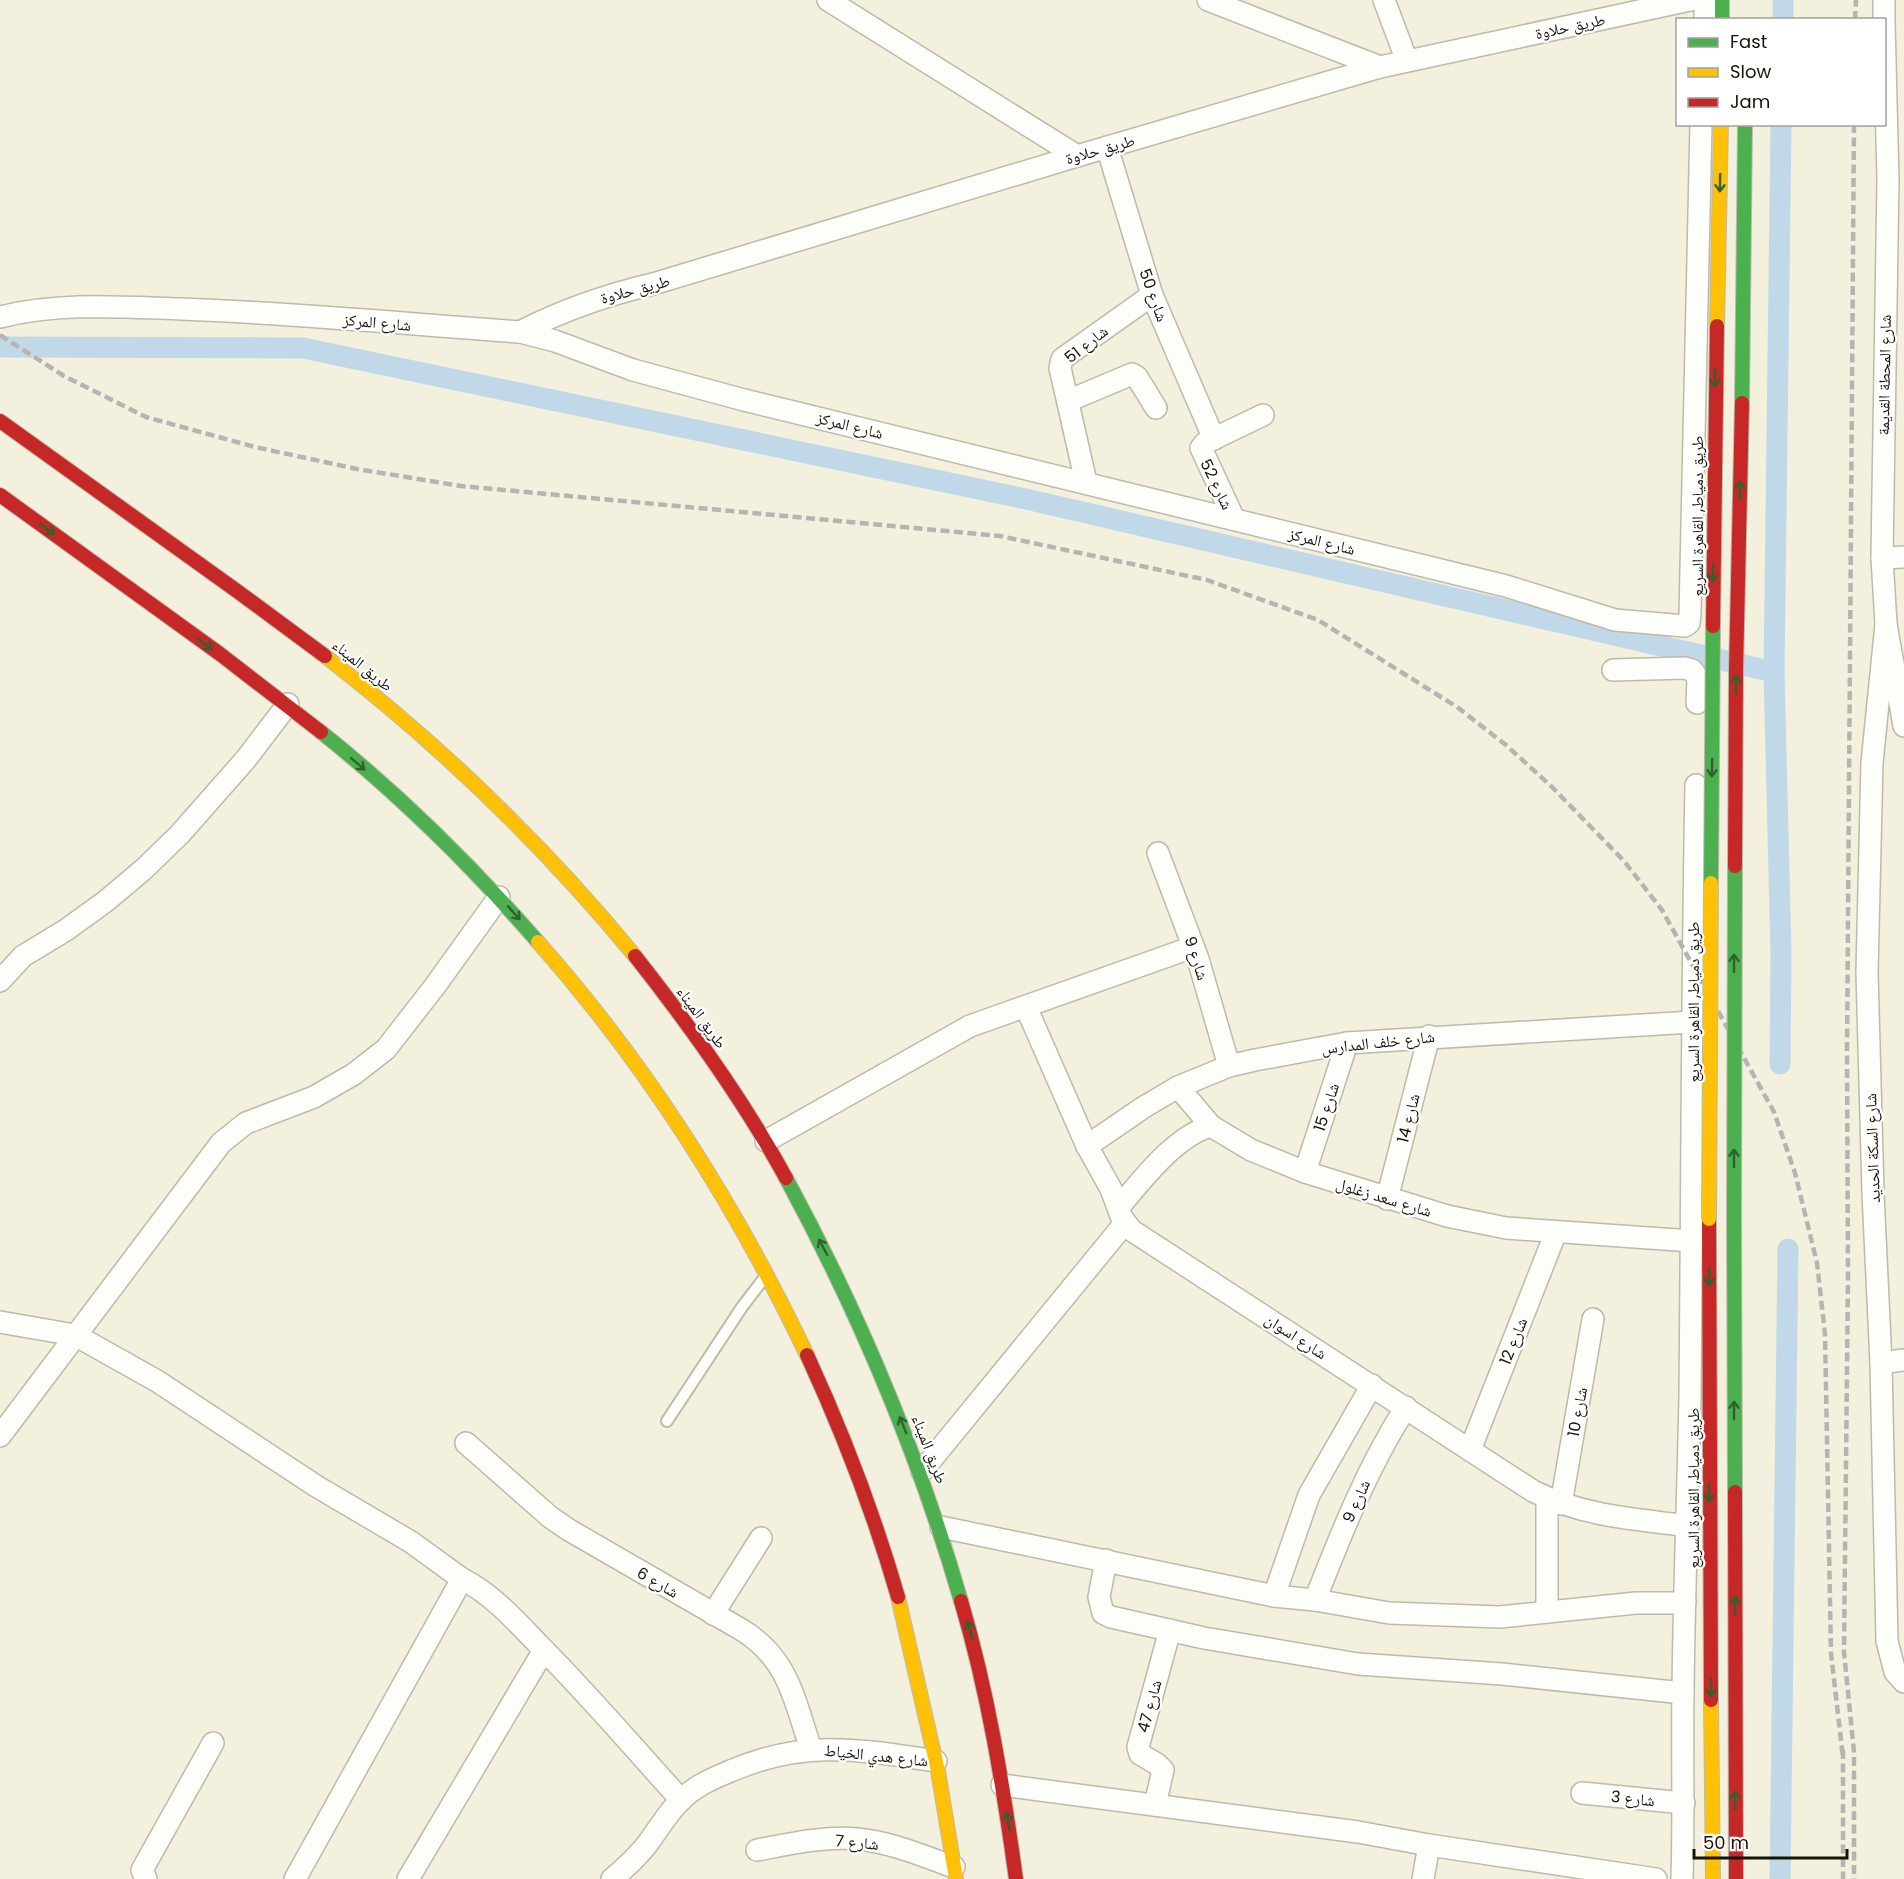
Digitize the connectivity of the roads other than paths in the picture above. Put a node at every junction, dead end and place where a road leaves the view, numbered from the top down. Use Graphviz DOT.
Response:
graph roads {
  1 [pos="828,0"];
  2 [pos="1208,0"];
  3 [pos="1384,0"];
  4 [pos="1690,0"];
  5 [pos="1705,0"];
  6 [pos="1722,0"];
  7 [pos="1884,0"];
  8 [pos="1705,18"];
  9 [pos="1722,18"];
  10 [pos="1884,18"];
  11 [pos="1886,25"];
  12 [pos="1895,48"];
  13 [pos="1407,61"];
  14 [pos="1380,67"];
  15 [pos="1701,126"];
  16 [pos="1721,126"];
  17 [pos="1745,126"];
  18 [pos="1107,147"];
  19 [pos="1077,156"];
  20 [pos="1896,182"];
  21 [pos="1152,295"];
  22 [pos="0,317"];
  23 [pos="520,332"];
  24 [pos="1068,401"];
  25 [pos="1156,408"];
  26 [pos="1263,416"];
  27 [pos="0,421"];
  28 [pos="1214,439"];
  29 [pos="1086,482"];
  30 [pos="0,495"];
  31 [pos="1234,519"];
  32 [pos="1904,556"];
  33 [pos="1882,558"];
  34 [pos="1886,624"];
  35 [pos="1613,670"];
  36 [pos="1901,697"];
  37 [pos="288,704"];
  38 [pos="1904,726"];
  39 [pos="1158,853"];
  40 [pos="499,897"];
  41 [pos="1193,947"];
  42 [pos="0,981"];
  43 [pos="1026,1007"];
  44 [pos="1692,1022"];
  45 [pos="1429,1036"];
  46 [pos="1347,1043"];
  47 [pos="1229,1066"];
  48 [pos="1178,1087"];
  49 [pos="1211,1126"];
  50 [pos="766,1141"];
  51 [pos="1087,1146"];
  52 [pos="1305,1172"];
  53 [pos="1387,1199"];
  54 [pos="1122,1215"];
  55 [pos="1556,1232"];
  56 [pos="1692,1241"];
  57 [pos="767,1275"];
  58 [pos="1593,1319"];
  59 [pos="0,1322"];
  60 [pos="75,1335"];
  61 [pos="1904,1360"];
  62 [pos="1881,1363"];
  63 [pos="1372,1385"];
  64 [pos="1406,1407"];
  65 [pos="668,1421"];
  66 [pos="0,1436"];
  67 [pos="466,1443"];
  68 [pos="1470,1450"];
  69 [pos="922,1471"];
  70 [pos="1554,1501"];
  71 [pos="1688,1526"];
  72 [pos="941,1527"];
  73 [pos="761,1538"];
  74 [pos="1106,1560"];
  75 [pos="462,1579"];
  76 [pos="1274,1596"];
  77 [pos="1315,1600"];
  78 [pos="1685,1604"];
  79 [pos="1547,1612"];
  80 [pos="713,1614"];
  81 [pos="1170,1630"];
  82 [pos="1896,1641"];
  83 [pos="544,1650"];
  84 [pos="1899,1677"];
  85 [pos="1683,1693"];
  86 [pos="213,1743"];
  87 [pos="811,1749"];
  88 [pos="936,1761"];
  89 [pos="1002,1785"];
  90 [pos="1582,1793"];
  91 [pos="681,1800"];
  92 [pos="1684,1803"];
  93 [pos="1155,1805"];
  94 [pos="1429,1845"];
  95 [pos="757,1850"];
  96 [pos="955,1873"];
  97 [pos="146,1879"];
  98 [pos="295,1879"];
  99 [pos="408,1879"];
  100 [pos="612,1879"];
  101 [pos="1016,1879"];
  102 [pos="1423,1879"];
  103 [pos="1656,1879"];
  104 [pos="1682,1879"];
  105 [pos="1713,1879"];
  106 [pos="1736,1879"];
  1 -- 19 [label="street"];
  2 -- 14 [label="street"];
  3 -- 13 [label="street"];
  4 -- 13 [label="street, طريق حلاوة"];
  5 -- 8 [label="street"];
  6 -- 9 [label="highway"];
  7 -- 10 [label="street, شارع المحطة القديمة"];
  11 -- 12 [label="street, شارع المحطة القديمة"];
  12 -- 20 [label="street, شارع المحطة القديمة"];
  13 -- 14 [label="street, طريق حلاوة"];
  14 -- 18 [label="street, طريق حلاوة"];
  15 -- 31 [label="street, شارع المركز"];
  16 -- 105 [label="highway, طريق دمياط, القاهرة السريع, one-way, bridge"];
  106 -- 17 [label="highway, one-way, bridge"];
  18 -- 19 [label="street, طريق حلاوة"];
  18 -- 21 [label="street, شارع 50"];
  19 -- 23 [label="street, طريق حلاوة"];
  20 -- 33 [label="street, شارع المحطة القديمة"];
  21 -- 24 [label="street, شارع 51"];
  21 -- 28 [label="street, شارع 50"];
  22 -- 23 [label="street, شارع المركز"];
  23 -- 29 [label="street, شارع المركز"];
  24 -- 25 [label="street"];
  24 -- 29 [label="street, شارع 51"];
  26 -- 28 [label="street, شارع 52"];
  27 -- 50 [label="highway, طريق الميناء"];
  28 -- 31 [label="street, شارع 52"];
  29 -- 31 [label="street, شارع المركز"];
  30 -- 37 [label="highway, one-way"];
  32 -- 33 [label="street"];
  33 -- 34 [label="street, شارع المحطة القديمة"];
  34 -- 36 [label="street, شارع المحطة القديمة"];
  34 -- 62 [label="street, شارع السكة الحديد"];
  35 -- 44 [label="street"];
  36 -- 38 [label="street, شارع المحطة القديمة"];
  37 -- 40 [label="highway, one-way"];
  37 -- 42 [label="street"];
  39 -- 41 [label="street, شارع 9"];
  40 -- 57 [label="highway, one-way"];
  40 -- 60 [label="street"];
  41 -- 43 [label="street"];
  41 -- 47 [label="street, شارع 9"];
  43 -- 50 [label="street"];
  43 -- 51 [label="street, شارع اسوان"];
  44 -- 45 [label="street, شارع خلف المدارس"];
  44 -- 56 [label="street"];
  45 -- 46 [label="street, شارع خلف المدارس"];
  45 -- 53 [label="street, شارع 14"];
  46 -- 47 [label="street, شارع خلف المدارس"];
  46 -- 52 [label="street, شارع 15"];
  47 -- 48 [label="street, شارع خلف المدارس"];
  48 -- 49 [label="street, شارع سعد زغلول"];
  48 -- 51 [label="street, شارع خلف المدارس"];
  49 -- 52 [label="street, شارع سعد زغلول"];
  49 -- 54 [label="street"];
  69 -- 50 [label="highway, طريق الميناء, one-way"];
  51 -- 54 [label="street, شارع اسوان"];
  52 -- 53 [label="street, شارع سعد زغلول"];
  53 -- 55 [label="street, شارع سعد زغلول"];
  54 -- 63 [label="street, شارع اسوان"];
  54 -- 69 [label="street"];
  55 -- 56 [label="street, شارع سعد زغلول"];
  55 -- 68 [label="street, شارع 12"];
  56 -- 71 [label="street"];
  57 -- 65 [label="lane"];
  57 -- 88 [label="highway"];
  58 -- 70 [label="street, شارع 10"];
  59 -- 60 [label="street"];
  60 -- 66 [label="street"];
  60 -- 75 [label="street"];
  61 -- 62 [label="street"];
  62 -- 82 [label="street, شارع السكة الحديد"];
  63 -- 64 [label="street, شارع اسوان"];
  63 -- 76 [label="street"];
  64 -- 68 [label="street, شارع اسوان"];
  64 -- 77 [label="street, شارع 9"];
  67 -- 80 [label="street, شارع 6"];
  68 -- 70 [label="street, شارع اسوان"];
  69 -- 72 [label="highway, طريق الميناء"];
  70 -- 71 [label="street, شارع اسوان"];
  70 -- 79 [label="street, شارع 10"];
  71 -- 78 [label="street"];
  72 -- 74 [label="street"];
  89 -- 72 [label="highway, طريق الميناء, one-way"];
  73 -- 80 [label="street"];
  74 -- 76 [label="street"];
  74 -- 81 [label="street"];
  75 -- 83 [label="street"];
  75 -- 98 [label="street"];
  76 -- 77 [label="street"];
  77 -- 79 [label="street"];
  78 -- 79 [label="street"];
  78 -- 85 [label="street"];
  80 -- 87 [label="street, شارع 6"];
  81 -- 85 [label="street"];
  81 -- 93 [label="street, شارع 47"];
  82 -- 84 [label="street, شارع السكة الحديد"];
  83 -- 91 [label="street"];
  83 -- 99 [label="street"];
  85 -- 92 [label="street"];
  86 -- 97 [label="street"];
  87 -- 88 [label="street, شارع هدي الخياط"];
  87 -- 91 [label="street, شارع هدي الخياط"];
  88 -- 96 [label="highway"];
  89 -- 93 [label="street"];
  101 -- 89 [label="highway, طريق الميناء, one-way"];
  90 -- 92 [label="street, شارع 3"];
  91 -- 100 [label="street, شارع هدي الخياط"];
  92 -- 104 [label="street"];
  93 -- 94 [label="street"];
  94 -- 102 [label="street"];
  94 -- 103 [label="street"];
  95 -- 96 [label="street, شارع 7"];
}
